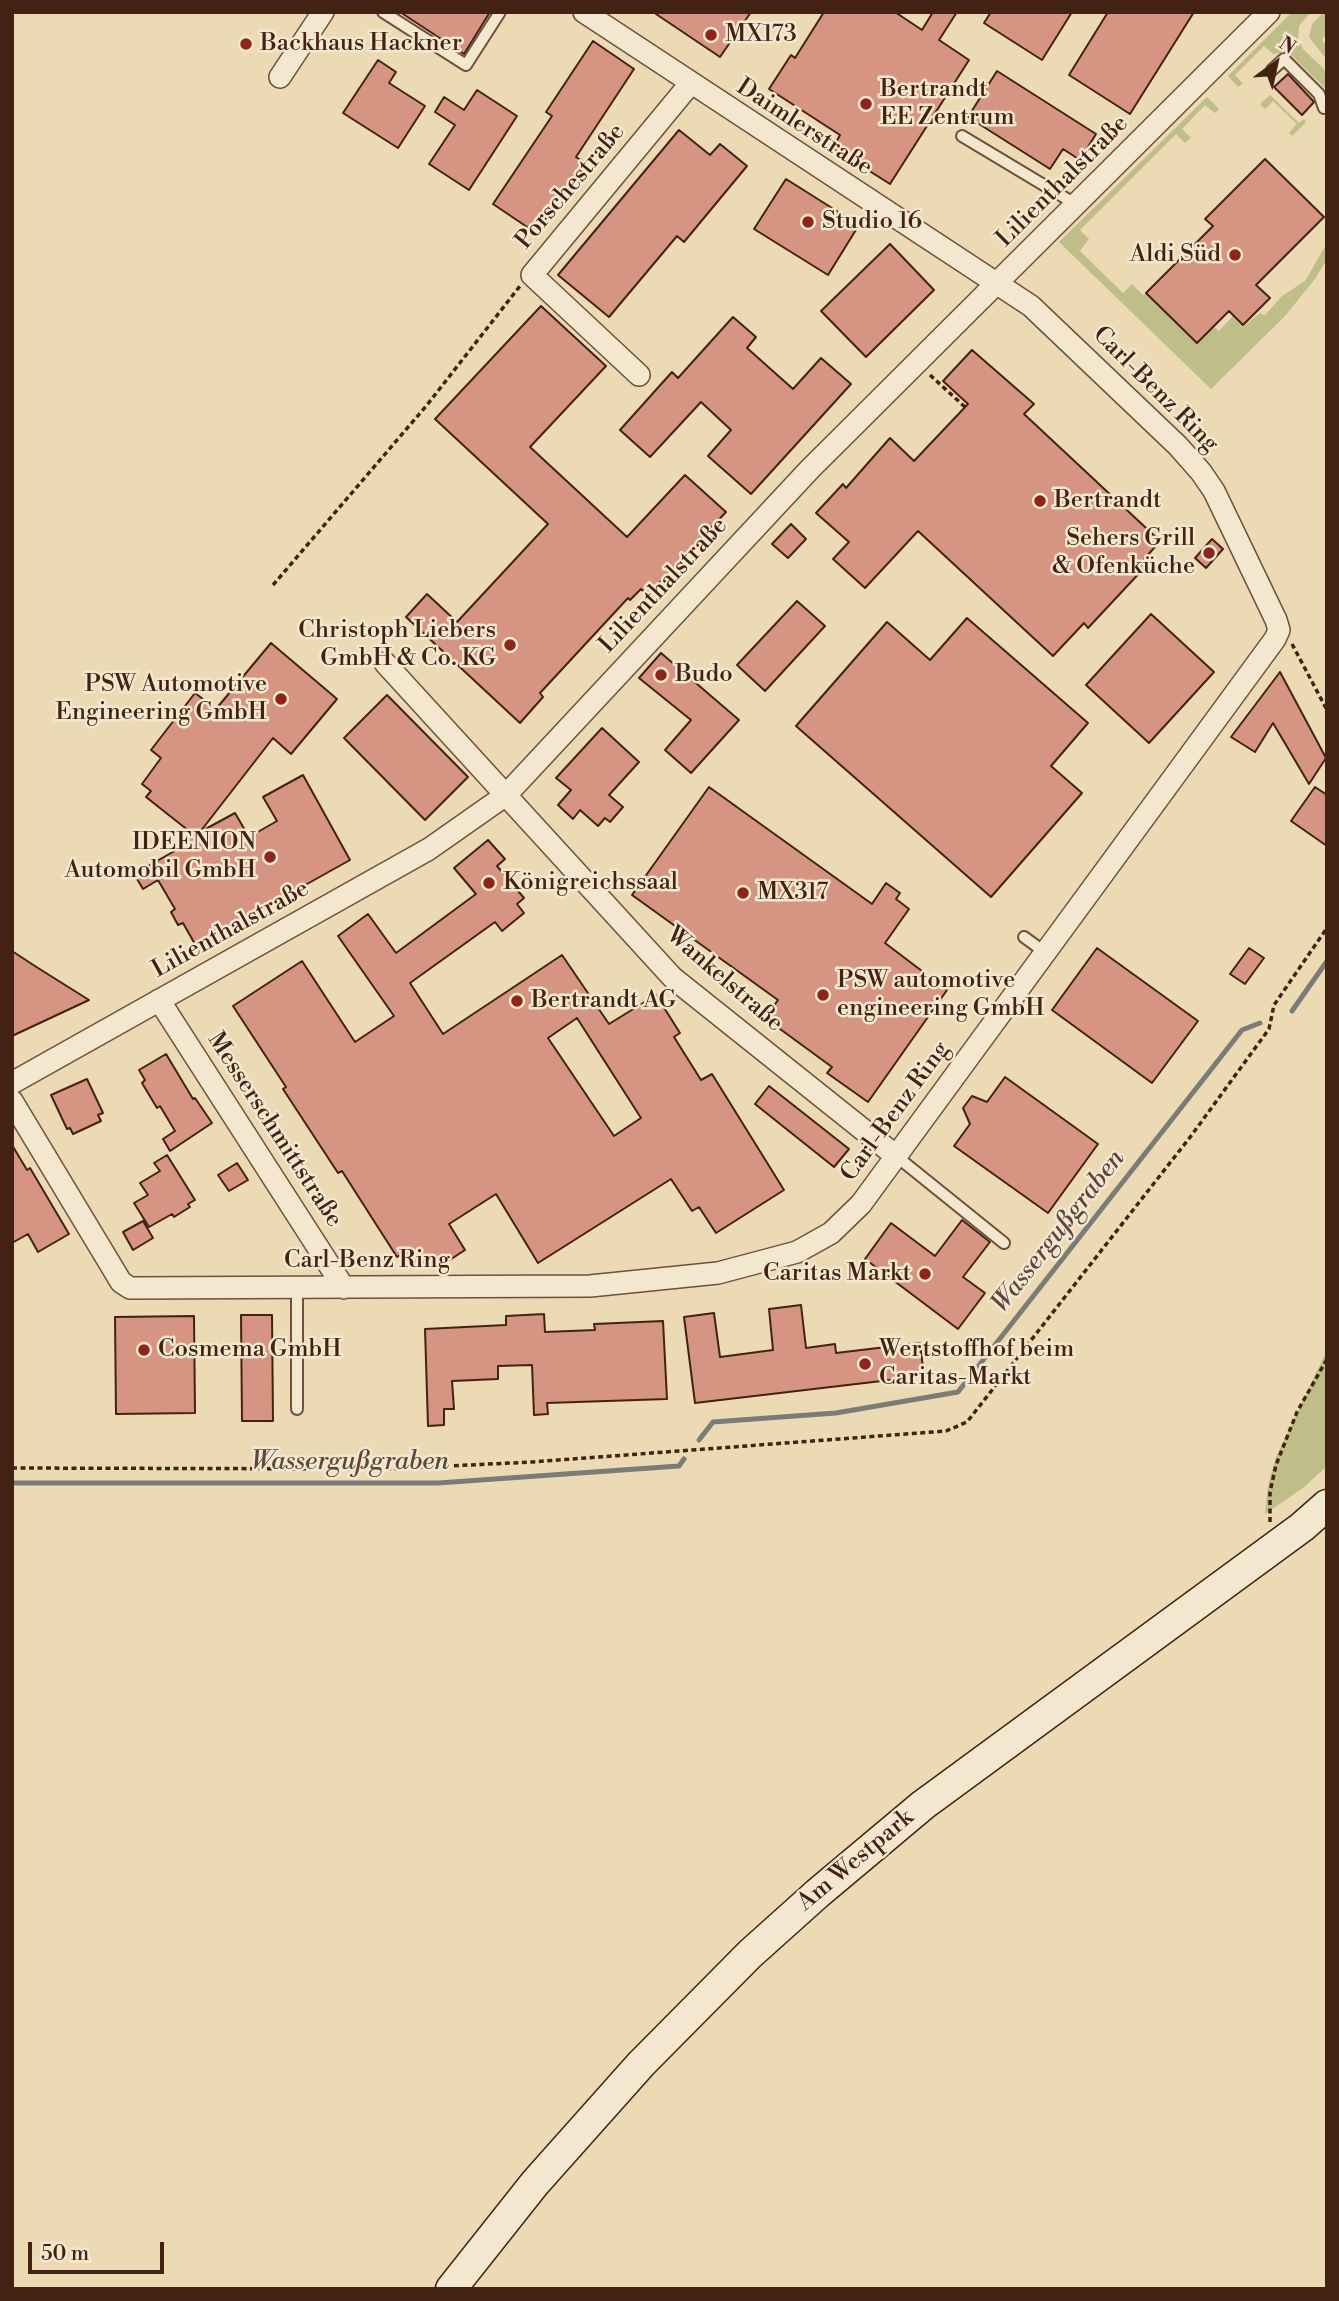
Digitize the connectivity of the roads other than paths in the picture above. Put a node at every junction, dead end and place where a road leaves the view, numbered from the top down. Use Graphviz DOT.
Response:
graph roads {
  1 [pos="323,12"];
  2 [pos="383,12"];
  3 [pos="500,12"];
  4 [pos="584,12"];
  5 [pos="1269,12"];
  6 [pos="1272,70"];
  7 [pos="280,77"];
  8 [pos="690,84"];
  9 [pos="1324,108"];
  10 [pos="962,136"];
  11 [pos="1077,205"];
  12 [pos="998,284"];
  13 [pos="639,375"];
  14 [pos="385,663"];
  15 [pos="506,795"];
  16 [pos="1024,937"];
  17 [pos="1046,953"];
  18 [pos="159,1000"];
  19 [pos="12,1083"];
  20 [pos="12,1101"];
  21 [pos="896,1156"];
  22 [pos="1004,1243"];
  23 [pos="297,1288"];
  24 [pos="344,1288"];
  25 [pos="297,1409"];
  26 [pos="1327,1505"];
  27 [pos="451,2289"];
  1 -- 7 [label="street"];
  2 -- 3 [label="lane"];
  4 -- 8 [label="street, Daimlerstraße"];
  5 -- 11 [label="street, Lilienthalstraße"];
  6 -- 9 [label="lane"];
  8 -- 12 [label="street, Daimlerstraße"];
  8 -- 13 [label="street, Porschestraße"];
  10 -- 11 [label="lane"];
  11 -- 12 [label="street, Lilienthalstraße"];
  12 -- 15 [label="street, Lilienthalstraße"];
  12 -- 17 [label="street, Carl-Benz Ring"];
  14 -- 15 [label="street"];
  15 -- 18 [label="street, Lilienthalstraße"];
  15 -- 21 [label="street, Wankelstraße"];
  16 -- 17 [label="lane"];
  17 -- 21 [label="street, Carl-Benz Ring"];
  18 -- 19 [label="street, Lilienthalstraße"];
  18 -- 24 [label="street, Messerschmittstraße"];
  20 -- 23 [label="street, Carl-Benz Ring"];
  21 -- 22 [label="lane"];
  21 -- 24 [label="street, Carl-Benz Ring"];
  23 -- 24 [label="street, Carl-Benz Ring"];
  23 -- 25 [label="lane"];
  26 -- 27 [label="main road, Am Westpark"];
}
